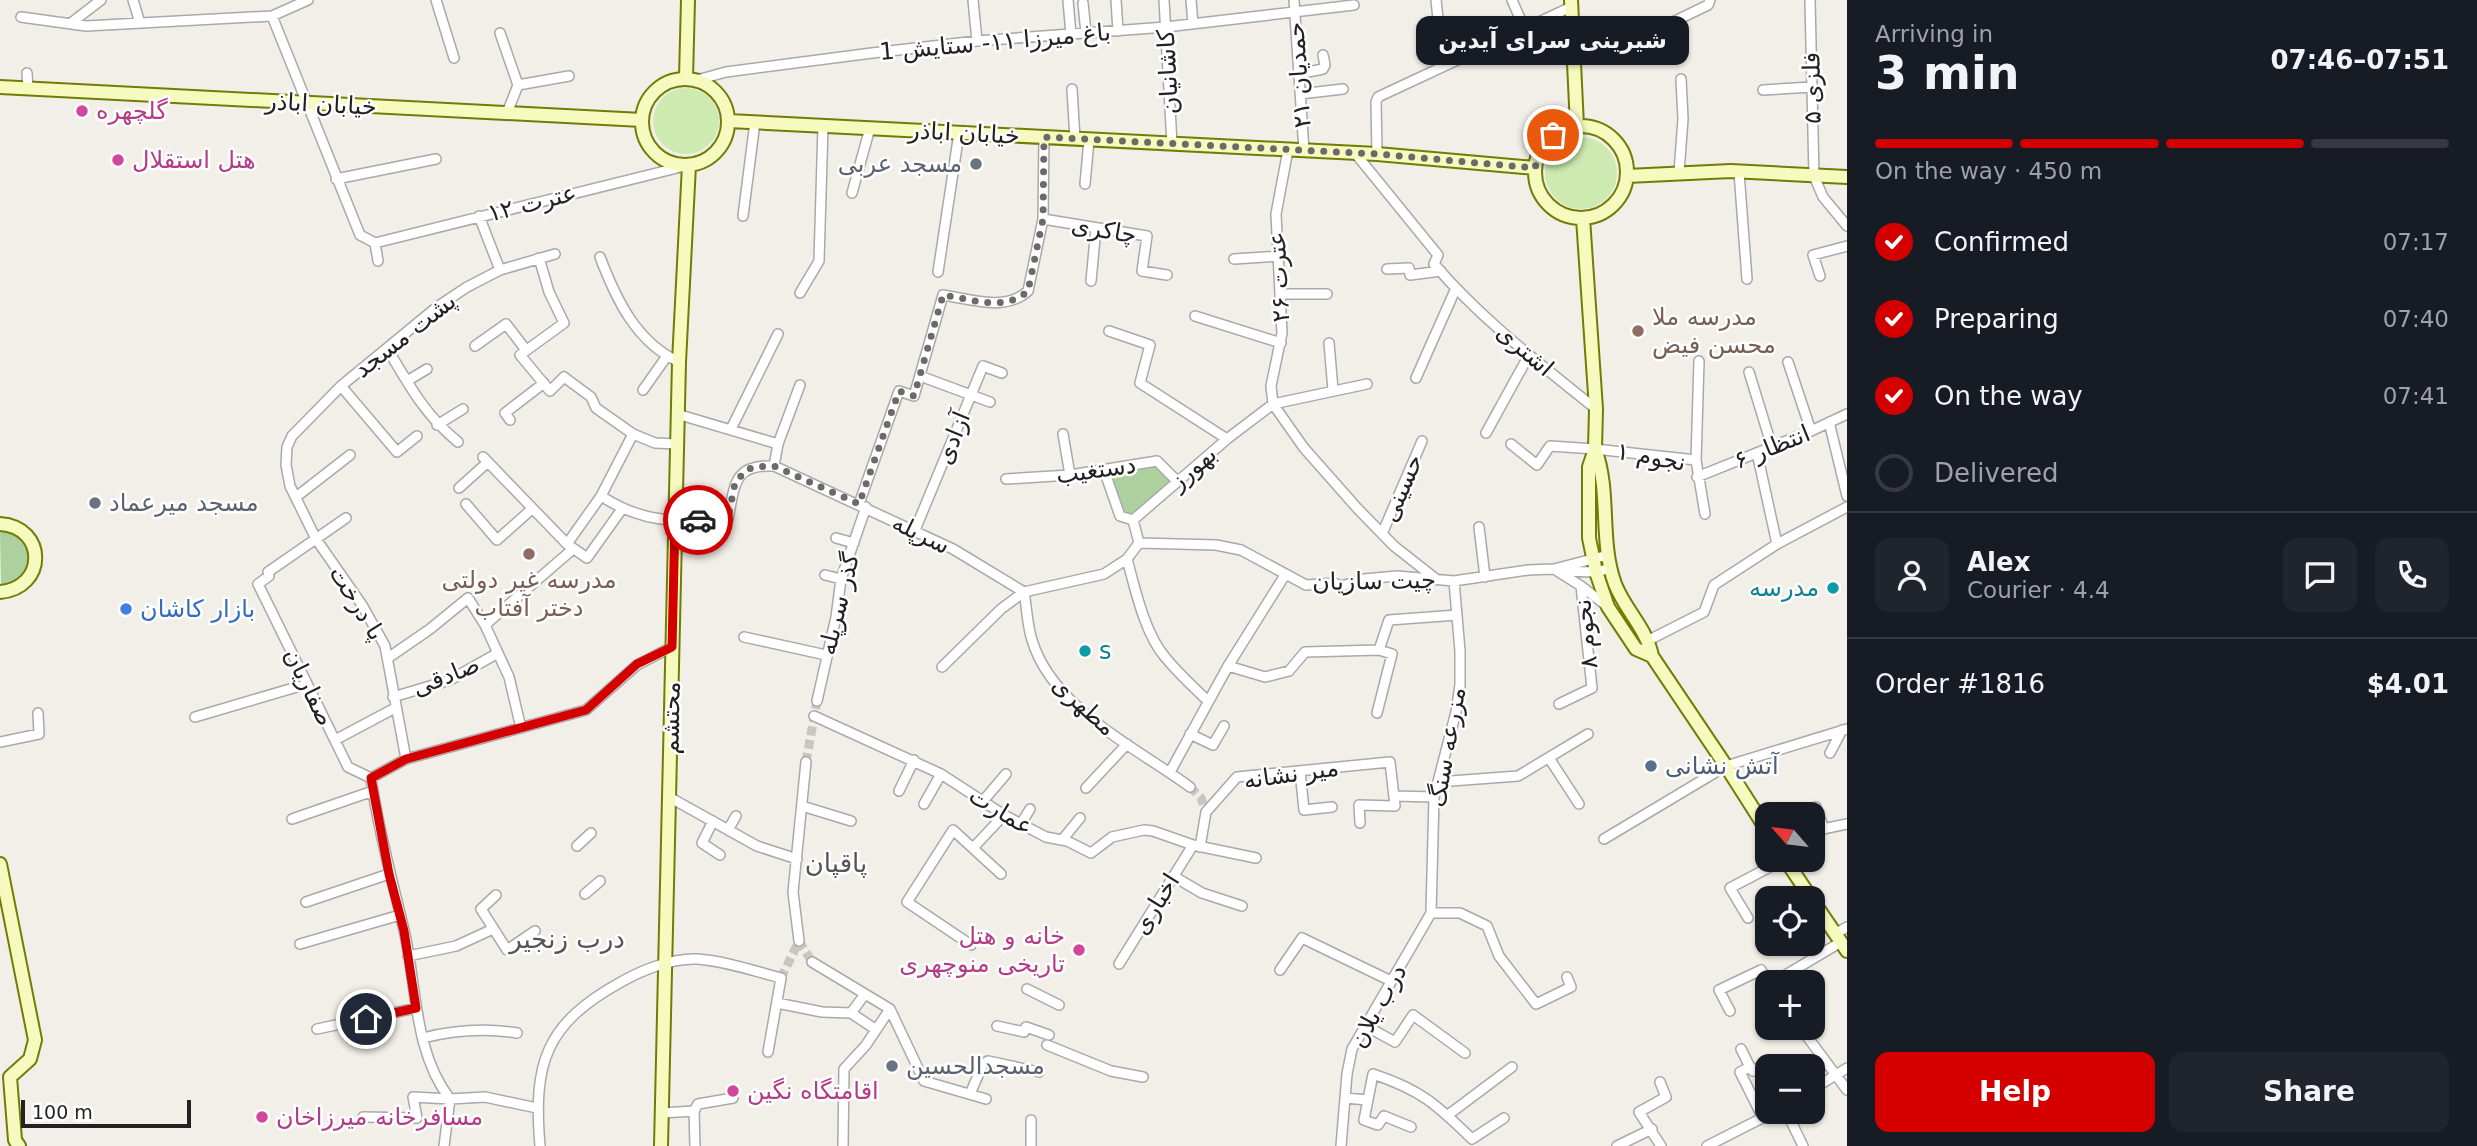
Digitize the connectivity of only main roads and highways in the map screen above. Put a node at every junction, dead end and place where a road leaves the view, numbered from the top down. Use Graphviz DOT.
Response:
graph roads {
  1 [pos="688,0"];
  2 [pos="1573,2"];
  3 [pos="692,79"];
  4 [pos="0,87"];
  5 [pos="642,120"];
  6 [pos="729,121"];
  7 [pos="1577,126"];
  8 [pos="689,165"];
  9 [pos="1535,168"];
  10 [pos="1627,176"];
  11 [pos="1847,177"];
  12 [pos="1583,218"];
  13 [pos="1595,449"];
  14 [pos="0,524"];
  15 [pos="0,592"];
  16 [pos="1652,656"];
  17 [pos="1755,812"];
  18 [pos="0,864"];
  19 [pos="1825,916"];
  20 [pos="1843,939"];
  21 [pos="5,1077"];
  22 [pos="19,1146"];
  23 [pos="661,1146"];
  1 -- 3 [label="main road"];
  2 -- 7 [label="main road"];
  3 -- 5 [label="main road"];
  3 -- 6 [label="main road"];
  4 -- 5 [label="main road, خیابان اباذر"];
  5 -- 8 [label="main road"];
  6 -- 8 [label="main road"];
  6 -- 9 [label="main road, خیابان اباذر"];
  7 -- 9 [label="main road"];
  7 -- 10 [label="main road"];
  8 -- 23 [label="main road, محتشم"];
  9 -- 12 [label="main road"];
  10 -- 11 [label="main road"];
  10 -- 12 [label="main road"];
  12 -- 13 [label="main road"];
  13 -- 16 [label="main road"];
  13 -- 16 [label="main road"];
  14 -- 15 [label="main road"];
  16 -- 17 [label="main road"];
  18 -- 21 [label="main road"];
  19 -- 20 [label="main road"];
  21 -- 22 [label="main road"];
}
